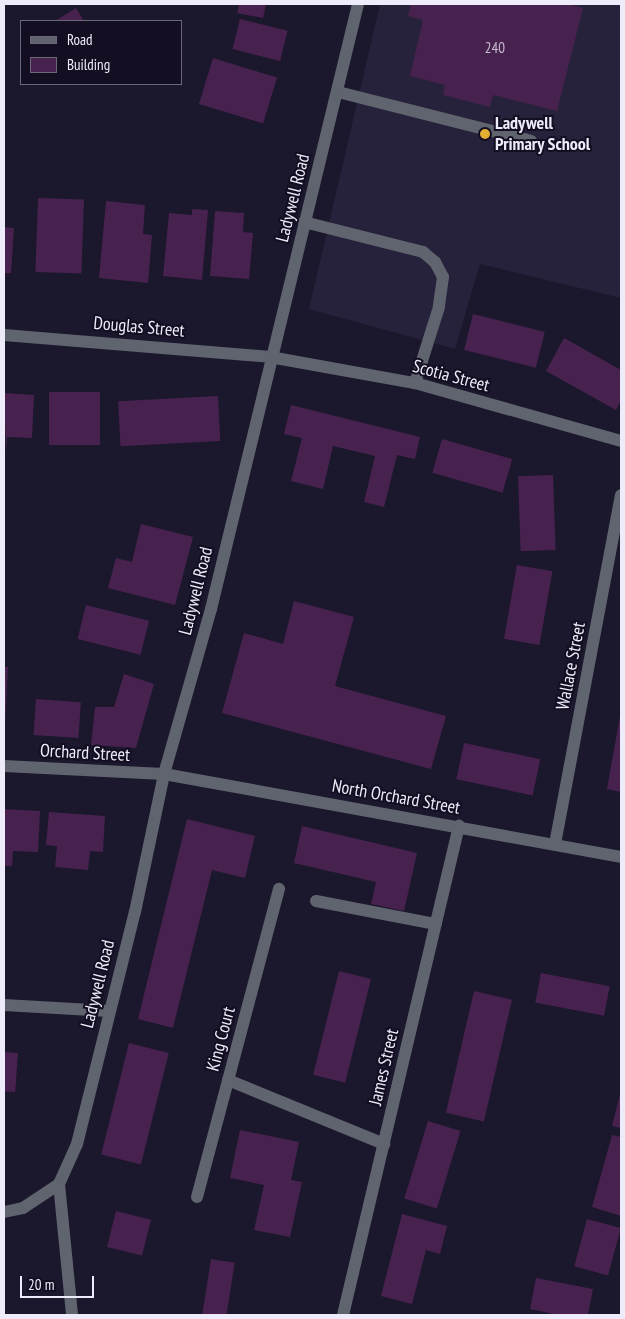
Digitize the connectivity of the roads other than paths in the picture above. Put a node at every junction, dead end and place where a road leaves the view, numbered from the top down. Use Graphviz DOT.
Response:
graph roads {
  1 [pos="358,4"];
  2 [pos="338,92"];
  3 [pos="531,141"];
  4 [pos="304,222"];
  5 [pos="4,335"];
  6 [pos="270,357"];
  7 [pos="415,383"];
  8 [pos="621,441"];
  9 [pos="621,495"];
  10 [pos="4,766"];
  11 [pos="164,774"];
  12 [pos="459,826"];
  13 [pos="555,844"];
  14 [pos="621,857"];
  15 [pos="280,889"];
  16 [pos="316,901"];
  17 [pos="436,924"];
  18 [pos="4,1005"];
  19 [pos="109,1011"];
  20 [pos="228,1080"];
  21 [pos="384,1144"];
  22 [pos="59,1184"];
  23 [pos="197,1197"];
  24 [pos="4,1212"];
  25 [pos="72,1315"];
  26 [pos="344,1315"];
  1 -- 2 [label="street, Ladywell Road"];
  2 -- 3 [label="street"];
  2 -- 4 [label="street, Ladywell Road"];
  4 -- 6 [label="street, Ladywell Road"];
  4 -- 7 [label="street"];
  5 -- 6 [label="street, Douglas Street"];
  6 -- 7 [label="street, Scotia Street"];
  6 -- 11 [label="street, Ladywell Road"];
  7 -- 8 [label="street, Scotia Street"];
  9 -- 13 [label="street, Wallace Street"];
  10 -- 11 [label="street, Orchard Street"];
  11 -- 12 [label="street, North Orchard Street"];
  11 -- 19 [label="street, Ladywell Road"];
  12 -- 13 [label="street, North Orchard Street"];
  12 -- 17 [label="street, James Street"];
  13 -- 14 [label="street, North Orchard Street"];
  15 -- 20 [label="street, King Court"];
  16 -- 17 [label="street"];
  17 -- 21 [label="street, James Street"];
  18 -- 19 [label="street"];
  19 -- 22 [label="street, Ladywell Road"];
  20 -- 21 [label="street"];
  20 -- 23 [label="street, King Court"];
  21 -- 26 [label="street, James Street"];
  22 -- 24 [label="street"];
  22 -- 25 [label="street"];
}
